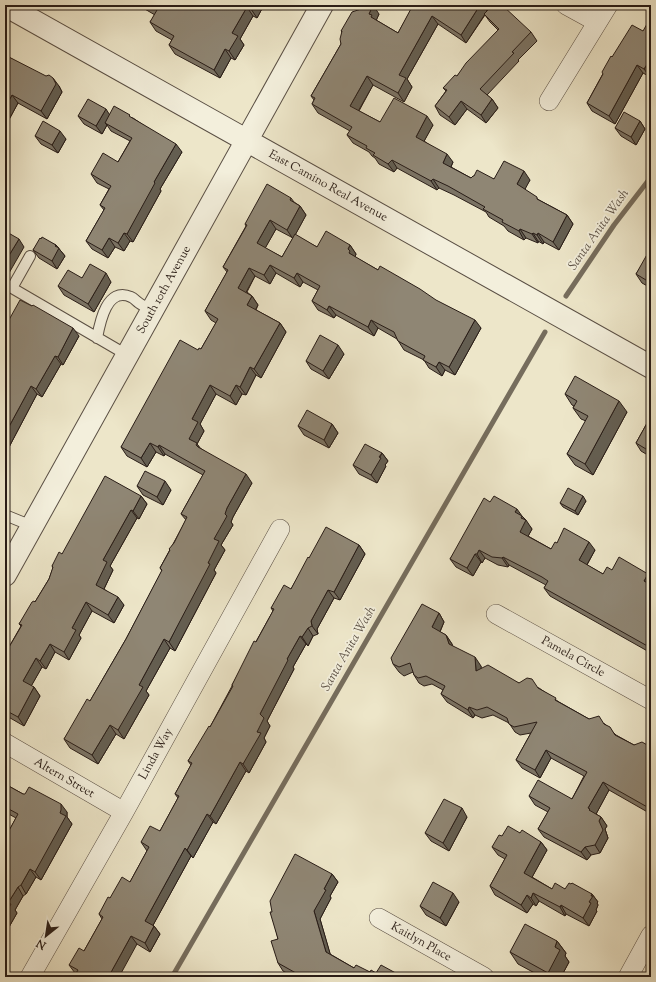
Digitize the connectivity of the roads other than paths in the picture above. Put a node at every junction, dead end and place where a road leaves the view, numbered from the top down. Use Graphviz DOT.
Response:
graph roads {
  1 [pos="5,5"];
  2 [pos="322,5"];
  3 [pos="566,5"];
  4 [pos="608,5"];
  5 [pos="597,22"];
  6 [pos="549,101"];
  7 [pos="247,140"];
  8 [pos="30,256"];
  9 [pos="152,310"];
  10 [pos="97,338"];
  11 [pos="127,355"];
  12 [pos="651,367"];
  13 [pos="5,515"];
  14 [pos="32,526"];
  15 [pos="280,529"];
  16 [pos="5,575"];
  17 [pos="496,614"];
  18 [pos="651,700"];
  19 [pos="5,743"];
  20 [pos="124,812"];
  21 [pos="378,918"];
  22 [pos="651,935"];
  23 [pos="30,977"];
  24 [pos="484,977"];
  25 [pos="628,977"];
  1 -- 7 [label="street, East Camino Real Avenue"];
  2 -- 7 [label="street, South 10th Avenue"];
  3 -- 5 [label="street"];
  4 -- 5 [label="street"];
  5 -- 6 [label="street"];
  7 -- 9 [label="street, South 10th Avenue"];
  7 -- 12 [label="street, East Camino Real Avenue"];
  8 -- 10 [label="lane"];
  9 -- 10 [label="lane"];
  9 -- 11 [label="street, South 10th Avenue"];
  10 -- 11 [label="lane"];
  11 -- 14 [label="street, South 10th Avenue"];
  13 -- 14 [label="lane"];
  14 -- 16 [label="street, South 10th Avenue"];
  15 -- 20 [label="street, Linda Way"];
  17 -- 18 [label="street, Pamela Circle"];
  19 -- 20 [label="street, Altern Street"];
  20 -- 23 [label="street, Linda Way"];
  21 -- 24 [label="street, Kaitlyn Place"];
  22 -- 25 [label="street"];
}
